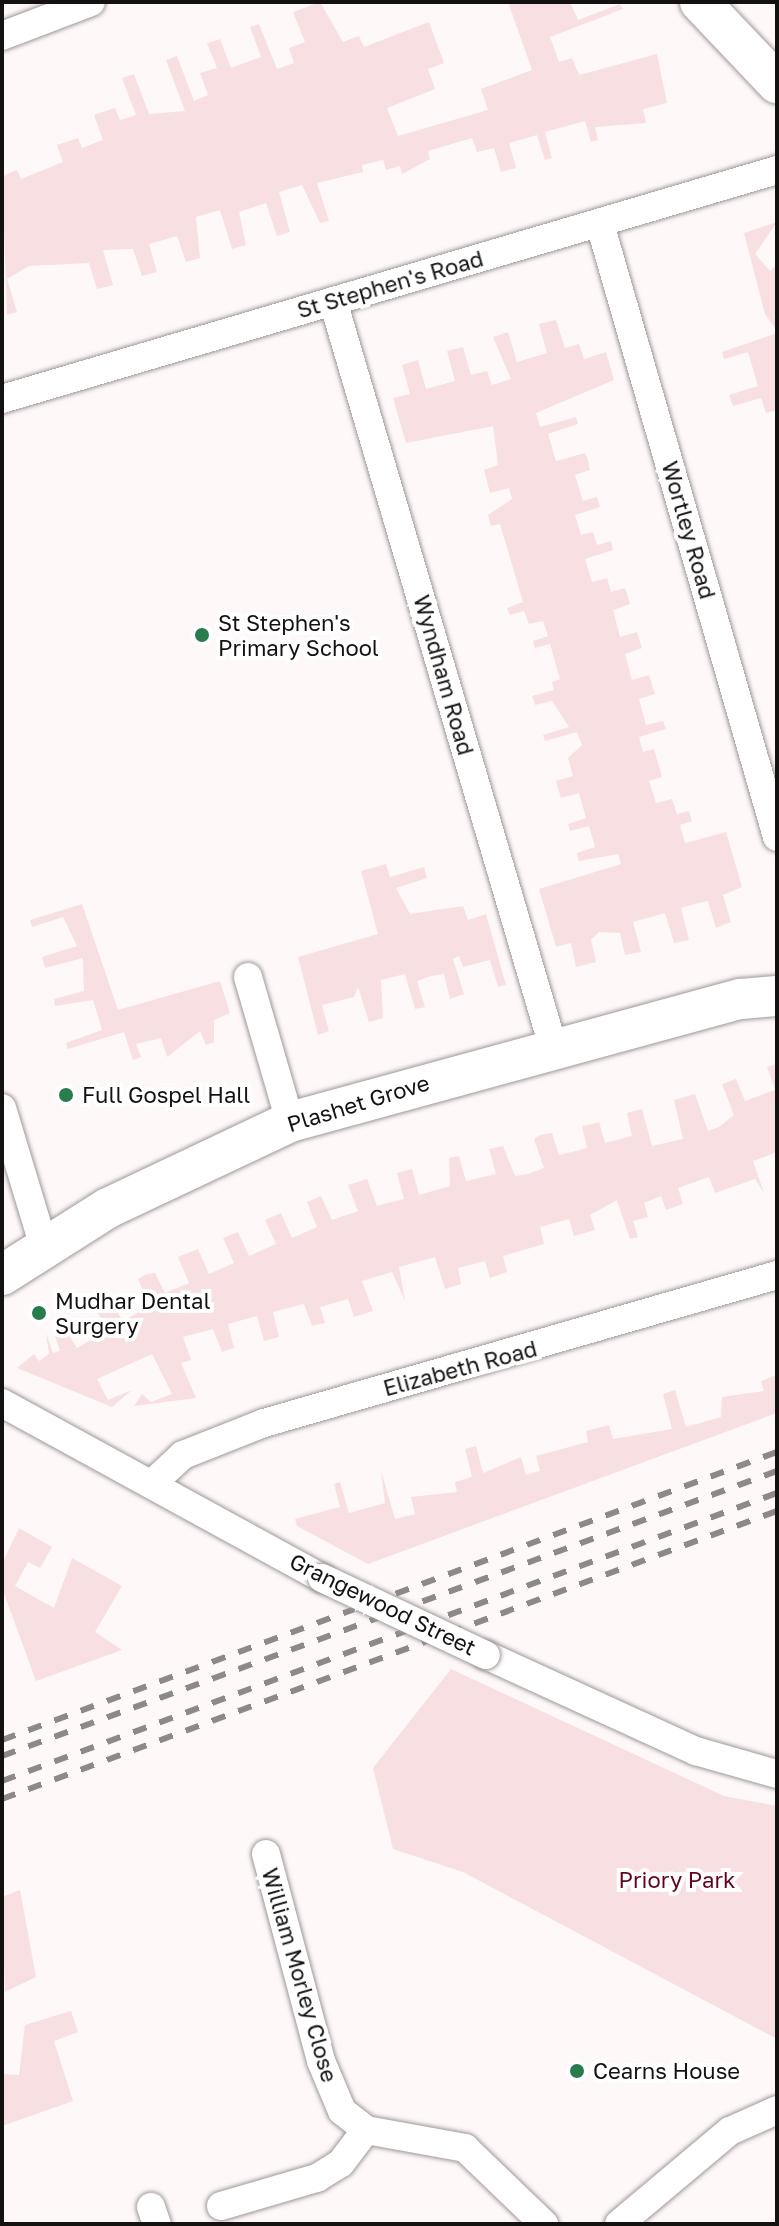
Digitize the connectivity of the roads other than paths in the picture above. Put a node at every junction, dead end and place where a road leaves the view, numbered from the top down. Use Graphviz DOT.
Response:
graph roads {
  1 [pos="91,2"];
  2 [pos="700,2"];
  3 [pos="2,36"];
  4 [pos="777,83"];
  5 [pos="777,170"];
  6 [pos="600,224"];
  7 [pos="333,301"];
  8 [pos="2,399"];
  9 [pos="777,837"];
  10 [pos="777,972"];
  11 [pos="248,977"];
  12 [pos="759,998"];
  13 [pos="554,1050"];
  14 [pos="2,1108"];
  15 [pos="290,1122"];
  16 [pos="44,1247"];
  17 [pos="2,1275"];
  18 [pos="777,1275"];
  19 [pos="2,1403"];
  20 [pos="155,1481"];
  21 [pos="777,1774"];
  22 [pos="266,1854"];
  23 [pos="777,2110"];
  24 [pos="366,2130"];
  25 [pos="221,2206"];
  26 [pos="544,2224"];
  27 [pos="619,2224"];
  1 -- 3 [label="street"];
  2 -- 4 [label="main road"];
  5 -- 6 [label="street, St Stephen's Road"];
  6 -- 7 [label="street, St Stephen's Road"];
  6 -- 9 [label="street, Wortley Road"];
  7 -- 8 [label="street, St Stephen's Road"];
  7 -- 13 [label="street, Wyndham Road"];
  10 -- 12 [label="main road, Plashet Grove"];
  11 -- 15 [label="street"];
  12 -- 13 [label="main road, Plashet Grove"];
  13 -- 15 [label="main road, Plashet Grove"];
  14 -- 16 [label="street"];
  15 -- 16 [label="main road, Plashet Grove"];
  16 -- 17 [label="main road, Plashet Grove"];
  18 -- 20 [label="street, Elizabeth Road"];
  19 -- 20 [label="street, Grangewood Street"];
  20 -- 21 [label="street, Grangewood Street, bridge"];
  22 -- 24 [label="street, William Morley Close"];
  23 -- 27 [label="street"];
  24 -- 25 [label="street"];
  24 -- 26 [label="street"];
}
